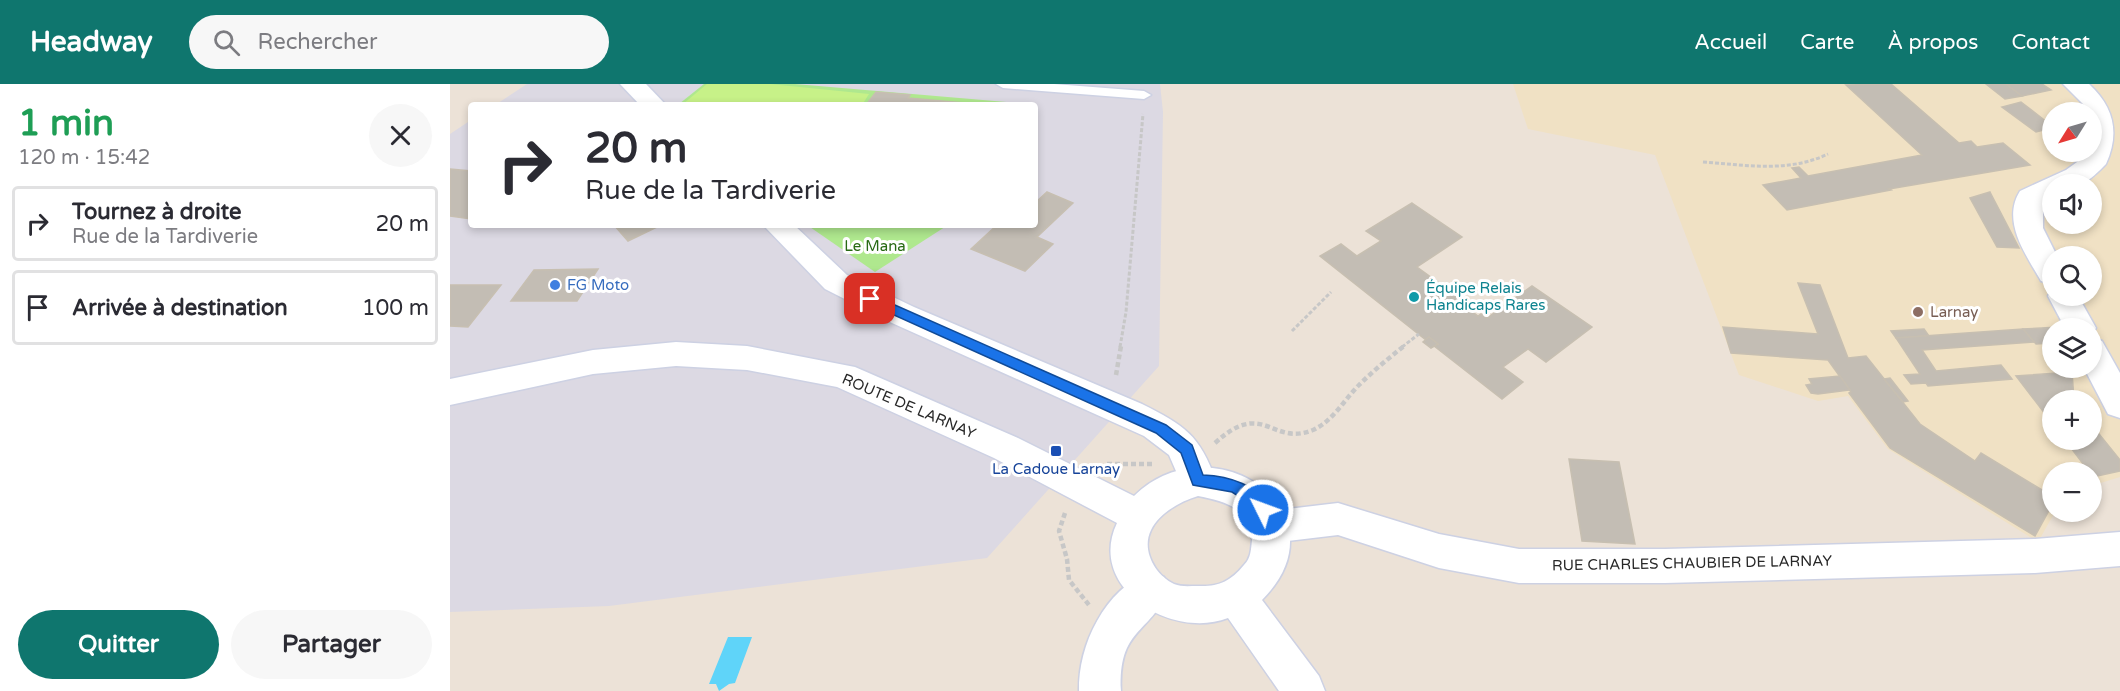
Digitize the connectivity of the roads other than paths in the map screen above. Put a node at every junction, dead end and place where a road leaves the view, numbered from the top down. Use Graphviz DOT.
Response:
graph roads {
  1 [pos="632,84"];
  2 [pos="1003,84"];
  3 [pos="2075,84"];
  4 [pos="1144,96"];
  5 [pos="651,102"];
  6 [pos="2078,174"];
  7 [pos="2042,191"];
  8 [pos="780,228"];
  9 [pos="2042,255"];
  10 [pos="2102,370"];
  11 [pos="450,392"];
  12 [pos="2120,405"];
  13 [pos="1204,464"];
  14 [pos="1138,516"];
  15 [pos="1271,526"];
  16 [pos="2120,549"];
  17 [pos="1150,590"];
  18 [pos="1236,597"];
  19 [pos="1100,691"];
  20 [pos="1304,691"];
  1 -- 5 [label="street"];
  2 -- 4 [label="lane"];
  3 -- 6 [label="street"];
  7 -- 9 [label="street"];
  8 -- 13 [label="street"];
  10 -- 12 [label="street"];
  11 -- 14 [label="street, ROUTE DE LARNAY"];
  13 -- 14 [label="street"];
  13 -- 15 [label="street"];
  14 -- 17 [label="street"];
  15 -- 16 [label="street, RUE CHARLES CHAUBIER DE LARNAY"];
  15 -- 18 [label="street"];
  17 -- 18 [label="street"];
  17 -- 19 [label="street"];
  18 -- 20 [label="street"];
}
